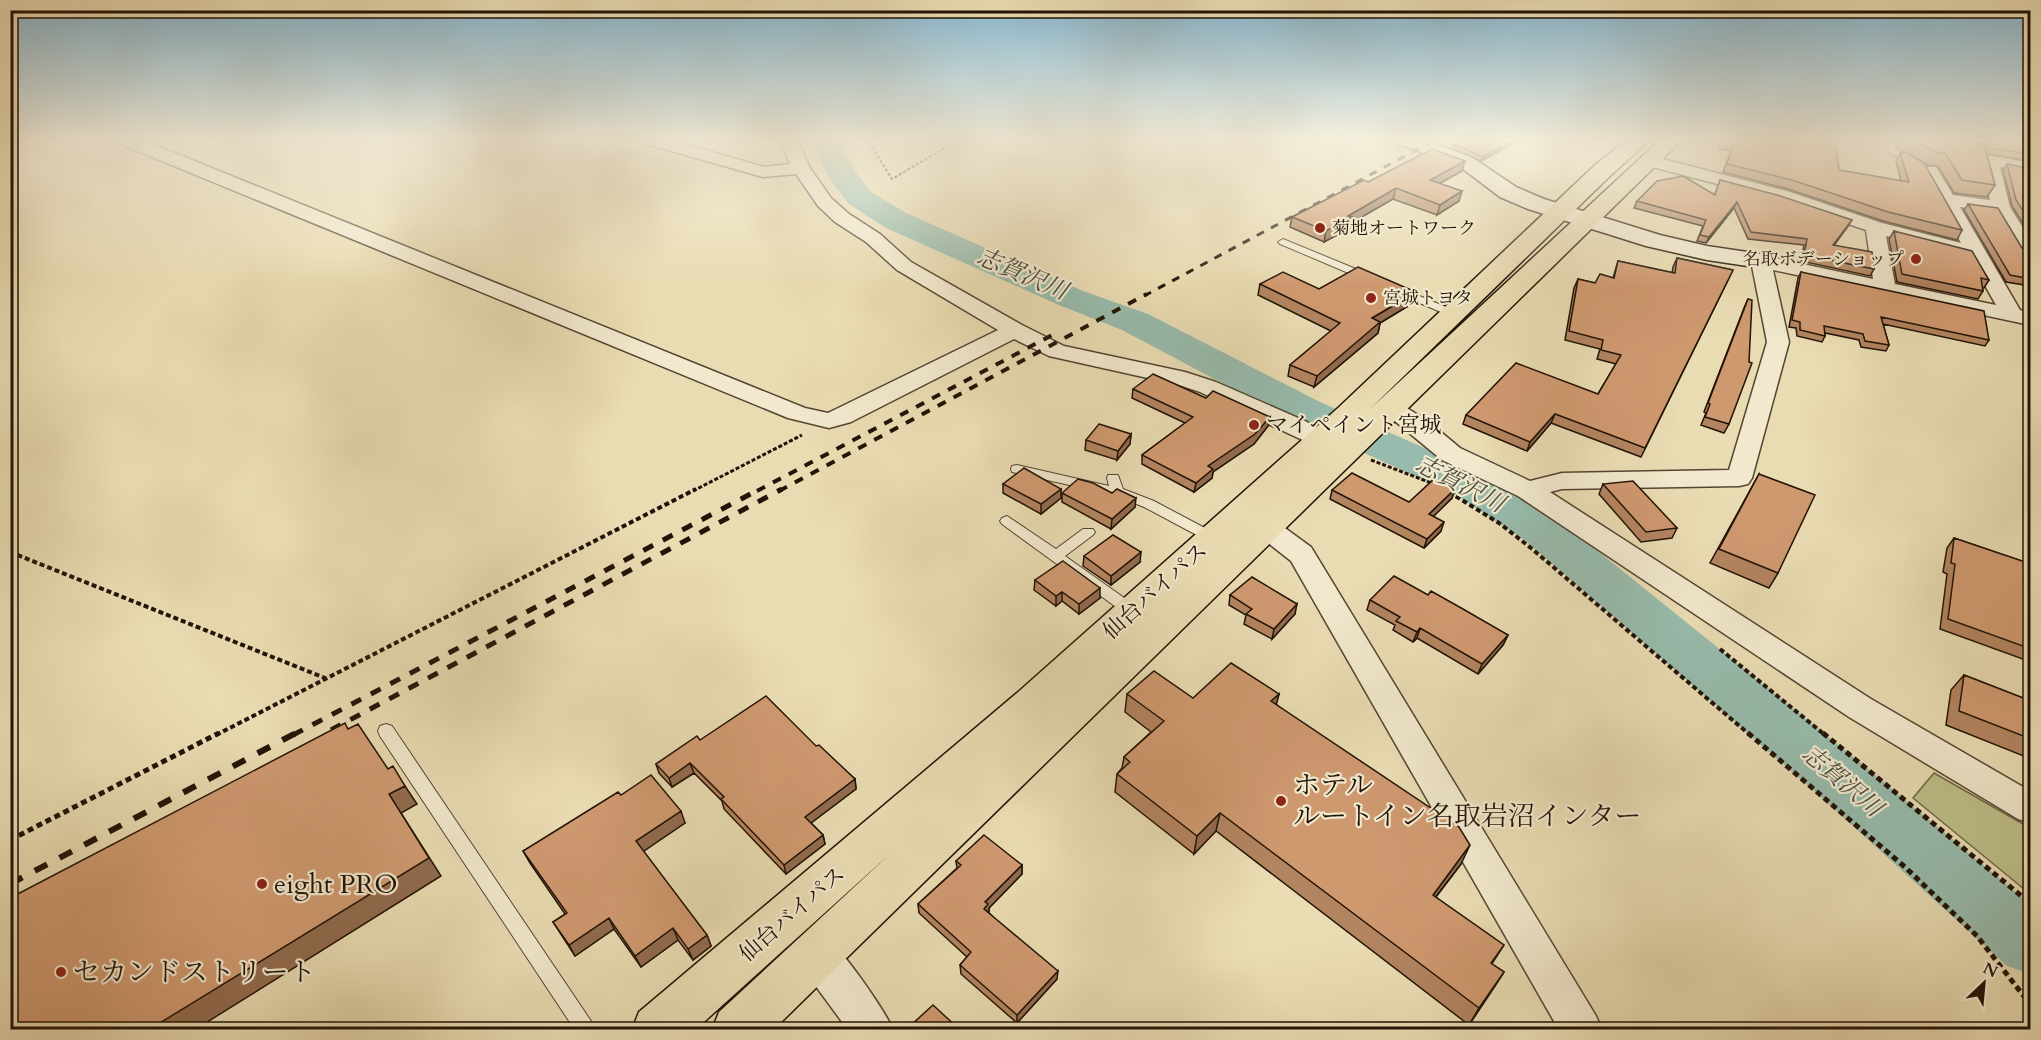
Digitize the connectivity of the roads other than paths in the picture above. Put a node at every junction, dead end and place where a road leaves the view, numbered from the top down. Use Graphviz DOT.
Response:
graph roads {
  1 [pos="243,188"];
  2 [pos="814,188"];
  3 [pos="1501,188"];
  4 [pos="1594,188"];
  5 [pos="1615,188"];
  6 [pos="1759,188"];
  7 [pos="1940,188"];
  8 [pos="1996,188"];
  9 [pos="1948,200"];
  10 [pos="2001,207"];
  11 [pos="1560,212"];
  12 [pos="1588,221"];
  13 [pos="1875,227"];
  14 [pos="1283,242"];
  15 [pos="2031,250"];
  16 [pos="1974,252"];
  17 [pos="1761,261"];
  18 [pos="1381,283"];
  19 [pos="1392,287"];
  20 [pos="1885,288"];
  21 [pos="1454,314"];
  22 [pos="2021,317"];
  23 [pos="1014,330"];
  24 [pos="1350,432"];
  25 [pos="1017,469"];
  26 [pos="1113,478"];
  27 [pos="1527,490"];
  28 [pos="1117,492"];
  29 [pos="1007,520"];
  30 [pos="1264,526"];
  31 [pos="1088,532"];
  32 [pos="1213,537"];
  33 [pos="1056,556"];
  34 [pos="1132,611"];
  35 [pos="386,731"];
  36 [pos="2031,808"];
  37 [pos="815,953"];
  38 [pos="587,1029"];
  39 [pos="657,1029"];
  40 [pos="737,1029"];
  41 [pos="873,1029"];
  42 [pos="1582,1029"];
  1 -- 23 [label="street"];
  2 -- 23 [label="street"];
  3 -- 11 [label="street"];
  4 -- 11 [label="highway, 仙台バイパス"];
  5 -- 12 [label="highway, 仙台バイパス"];
  6 -- 13 [label="street"];
  7 -- 9 [label="street"];
  8 -- 10 [label="street"];
  9 -- 10 [label="street"];
  9 -- 16 [label="street"];
  10 -- 15 [label="street"];
  11 -- 12 [label="street"];
  11 -- 21 [label="highway, 仙台バイパス"];
  12 -- 17 [label="street"];
  12 -- 24 [label="highway, 仙台バイパス"];
  13 -- 16 [label="street"];
  13 -- 20 [label="street"];
  14 -- 18 [label="lane"];
  16 -- 22 [label="street"];
  17 -- 20 [label="street"];
  17 -- 27 [label="street"];
  19 -- 21 [label="lane"];
  20 -- 22 [label="street"];
  21 -- 24 [label="highway, 仙台バイパス"];
  23 -- 24 [label="street"];
  24 -- 27 [label="street"];
  24 -- 30 [label="highway, 仙台バイパス"];
  24 -- 32 [label="highway, 仙台バイパス"];
  25 -- 28 [label="lane"];
  26 -- 28 [label="lane"];
  27 -- 36 [label="street"];
  28 -- 32 [label="lane"];
  29 -- 33 [label="lane"];
  30 -- 37 [label="highway, 仙台バイパス"];
  30 -- 42 [label="street"];
  31 -- 33 [label="lane"];
  32 -- 34 [label="highway, 仙台バイパス"];
  33 -- 34 [label="lane"];
  34 -- 39 [label="highway, 仙台バイパス"];
  35 -- 38 [label="lane"];
  37 -- 40 [label="highway, 仙台バイパス"];
  37 -- 41 [label="street"];
}
